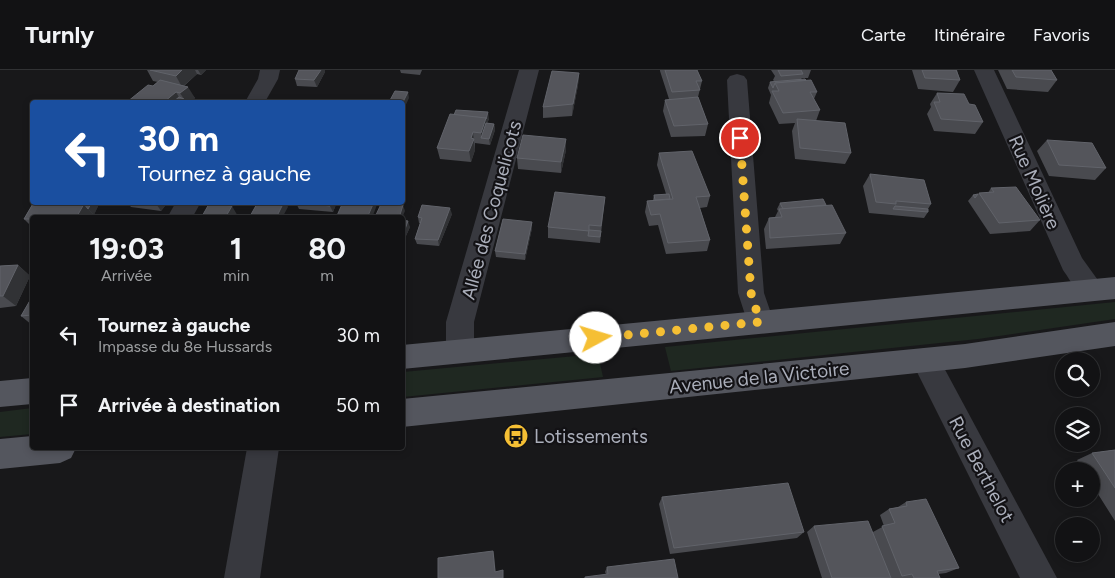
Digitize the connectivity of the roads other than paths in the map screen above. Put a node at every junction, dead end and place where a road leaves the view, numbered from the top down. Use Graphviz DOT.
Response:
graph roads {
  1 [pos="270,70"];
  2 [pos="529,70"];
  3 [pos="984,70"];
  4 [pos="737,80"];
  5 [pos="256,100"];
  6 [pos="1104,289"];
  7 [pos="760,322"];
  8 [pos="1115,334"];
  9 [pos="460,352"];
  10 [pos="405,357"];
  11 [pos="925,360"];
  12 [pos="30,391"];
  13 [pos="0,394"];
  14 [pos="405,413"];
  15 [pos="40,450"];
  16 [pos="263,450"];
  17 [pos="0,454"];
  18 [pos="242,578"];
  19 [pos="1039,578"];
  1 -- 5 [label="street"];
  2 -- 9 [label="street, Allée des Coquelicots"];
  3 -- 6 [label="street, Rue Molière"];
  4 -- 7 [label="street"];
  6 -- 7 [label="main road"];
  7 -- 9 [label="main road"];
  8 -- 11 [label="main road, Avenue de la Victoire"];
  9 -- 10 [label="main road"];
  11 -- 14 [label="main road, Avenue de la Victoire"];
  11 -- 19 [label="street, Rue Berthelot"];
  12 -- 13 [label="main road"];
  15 -- 17 [label="main road"];
  16 -- 18 [label="street"];
}
